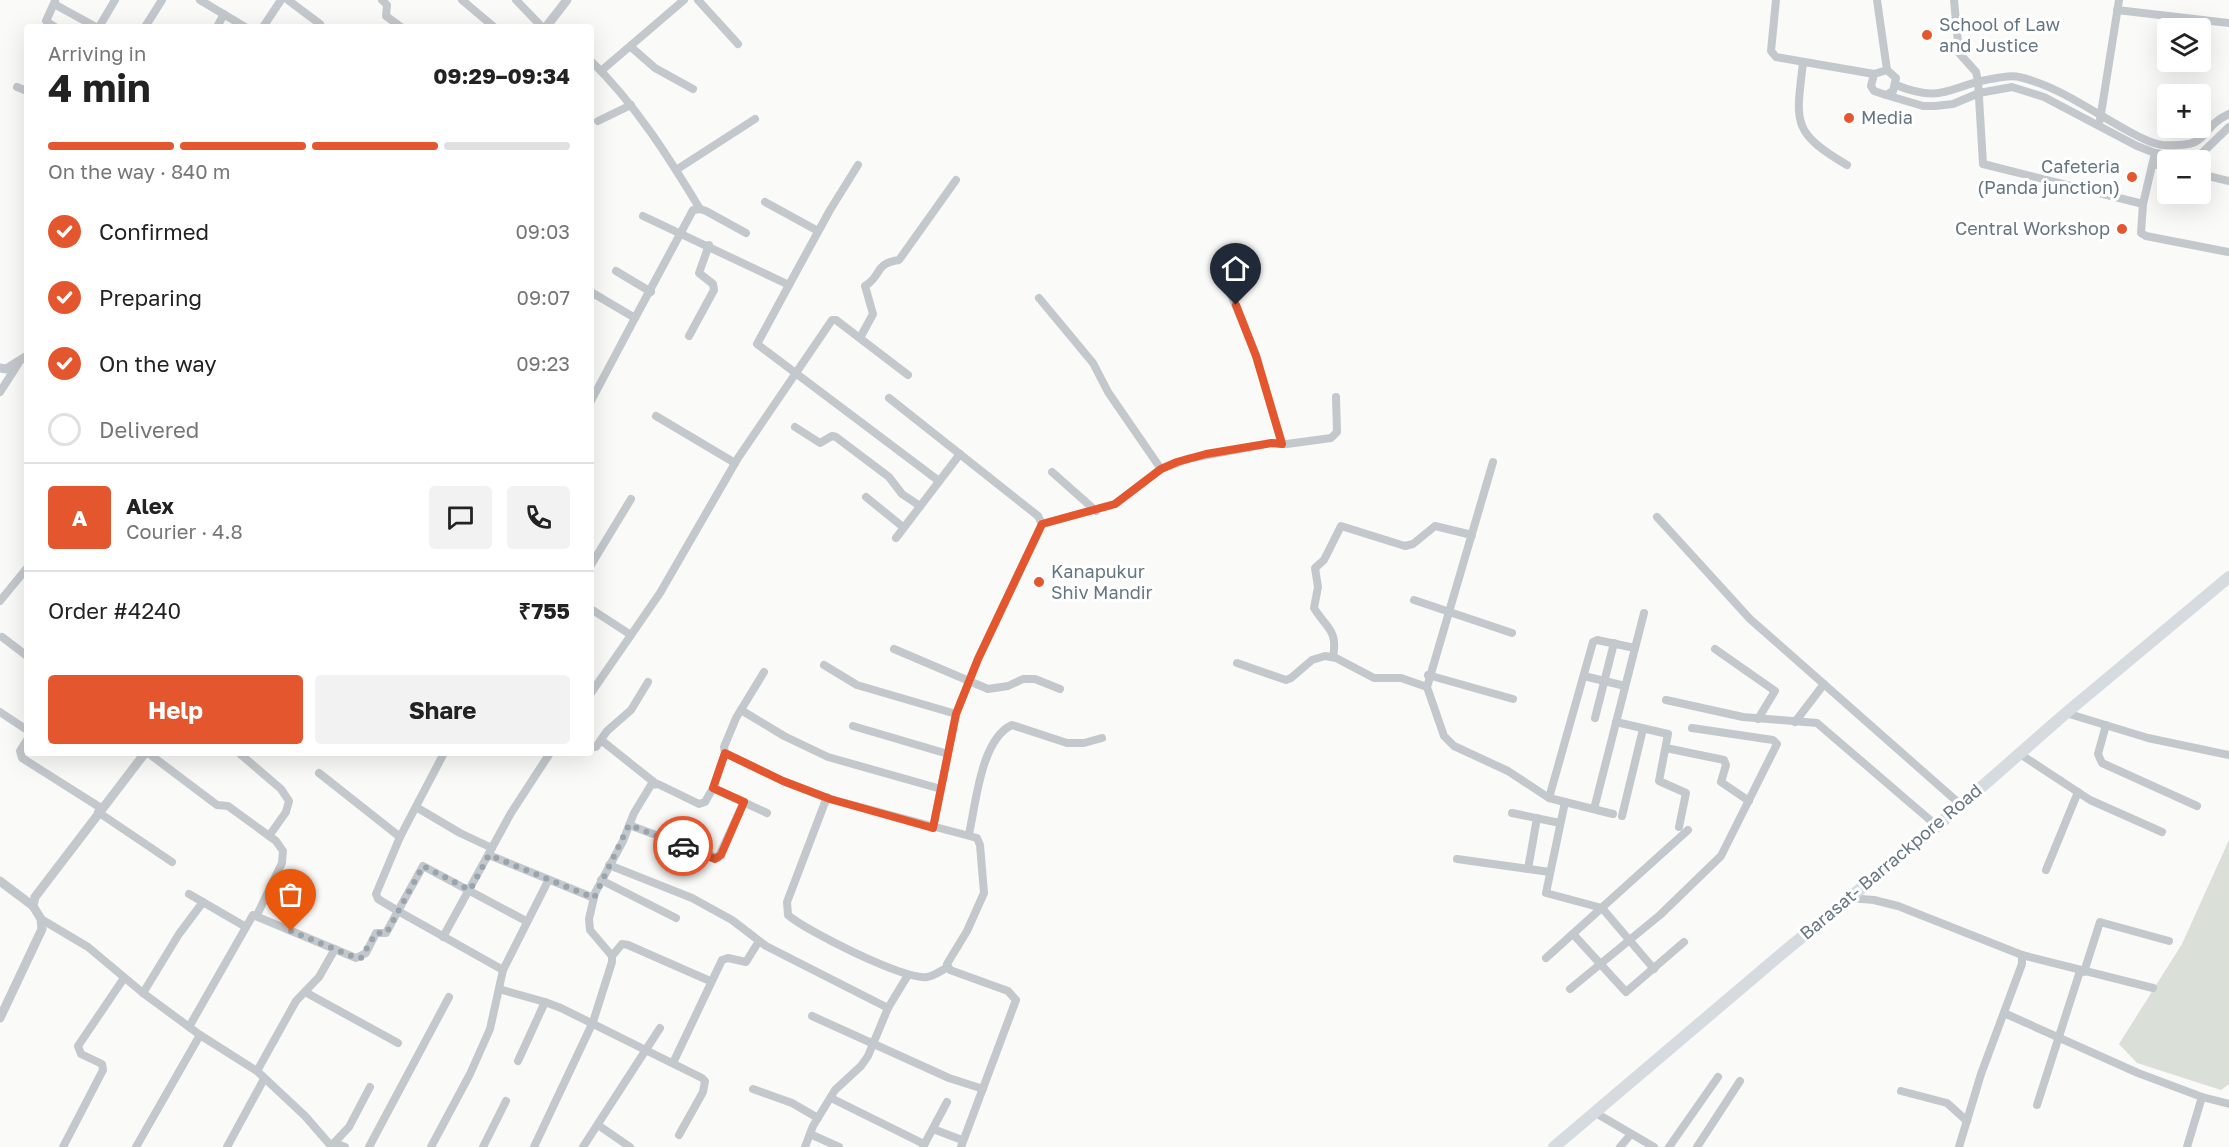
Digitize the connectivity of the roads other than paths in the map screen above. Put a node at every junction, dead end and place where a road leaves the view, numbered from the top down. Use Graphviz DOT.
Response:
graph roads {
  1 [pos="115,0"];
  2 [pos="162,0"];
  3 [pos="200,0"];
  4 [pos="281,0"];
  5 [pos="288,0"];
  6 [pos="382,0"];
  7 [pos="462,0"];
  8 [pos="516,0"];
  9 [pos="567,0"];
  10 [pos="684,0"];
  11 [pos="698,0"];
  12 [pos="1776,0"];
  13 [pos="1877,0"];
  14 [pos="1954,0"];
  15 [pos="2119,0"];
  16 [pos="55,2"];
  17 [pos="2117,10"];
  18 [pos="224,14"];
  19 [pos="2229,23"];
  20 [pos="50,24"];
  21 [pos="93,24"];
  22 [pos="100,24"];
  23 [pos="148,24"];
  24 [pos="219,24"];
  25 [pos="240,24"];
  26 [pos="265,24"];
  27 [pos="320,24"];
  28 [pos="397,24"];
  29 [pos="491,24"];
  30 [pos="546,24"];
  31 [pos="550,24"];
  32 [pos="738,44"];
  33 [pos="631,47"];
  34 [pos="1803,63"];
  35 [pos="594,64"];
  36 [pos="1887,70"];
  37 [pos="601,71"];
  38 [pos="1874,74"];
  39 [pos="1978,81"];
  40 [pos="1896,85"];
  41 [pos="17,87"];
  42 [pos="693,89"];
  43 [pos="24,90"];
  44 [pos="1979,93"];
  45 [pos="1886,95"];
  46 [pos="631,105"];
  47 [pos="2229,114"];
  48 [pos="2101,117"];
  49 [pos="755,119"];
  50 [pos="598,121"];
  51 [pos="2229,127"];
  52 [pos="2099,128"];
  53 [pos="2156,153"];
  54 [pos="2153,164"];
  55 [pos="858,165"];
  56 [pos="1847,165"];
  57 [pos="2157,165"];
  58 [pos="676,170"];
  59 [pos="2211,177"];
  60 [pos="956,180"];
  61 [pos="2229,181"];
  62 [pos="765,202"];
  63 [pos="2143,204"];
  64 [pos="699,209"];
  65 [pos="643,216"];
  66 [pos="818,231"];
  67 [pos="681,232"];
  68 [pos="746,233"];
  69 [pos="709,245"];
  70 [pos="2228,252"];
  71 [pos="616,271"];
  72 [pos="789,285"];
  73 [pos="1228,287"];
  74 [pos="651,292"];
  75 [pos="594,297"];
  76 [pos="1039,298"];
  77 [pos="635,318"];
  78 [pos="689,336"];
  79 [pos="860,338"];
  80 [pos="24,359"];
  81 [pos="18,364"];
  82 [pos="0,368"];
  83 [pos="795,372"];
  84 [pos="908,375"];
  85 [pos="0,392"];
  86 [pos="594,395"];
  87 [pos="1336,397"];
  88 [pos="889,398"];
  89 [pos="656,416"];
  90 [pos="795,428"];
  91 [pos="1282,444"];
  92 [pos="960,454"];
  93 [pos="1493,462"];
  94 [pos="735,463"];
  95 [pos="1161,469"];
  96 [pos="1052,472"];
  97 [pos="939,481"];
  98 [pos="866,497"];
  99 [pos="631,499"];
  100 [pos="920,506"];
  101 [pos="1096,511"];
  102 [pos="1657,518"];
  103 [pos="1042,524"];
  104 [pos="903,526"];
  105 [pos="1472,535"];
  106 [pos="896,538"];
  107 [pos="594,560"];
  108 [pos="24,572"];
  109 [pos="2229,577"];
  110 [pos="1414,600"];
  111 [pos="0,602"];
  112 [pos="594,611"];
  113 [pos="1448,611"];
  114 [pos="1644,612"];
  115 [pos="1512,633"];
  116 [pos="631,635"];
  117 [pos="1,638"];
  118 [pos="1614,643"];
  119 [pos="894,648"];
  120 [pos="1635,648"];
  121 [pos="1715,649"];
  122 [pos="24,654"];
  123 [pos="1333,657"];
  124 [pos="1237,663"];
  125 [pos="824,665"];
  126 [pos="764,672"];
  127 [pos="1428,675"];
  128 [pos="1584,676"];
  129 [pos="1604,681"];
  130 [pos="648,682"];
  131 [pos="969,683"];
  132 [pos="1824,684"];
  133 [pos="1625,686"];
  134 [pos="1427,687"];
  135 [pos="594,689"];
  136 [pos="1060,689"];
  137 [pos="1513,699"];
  138 [pos="1666,700"];
  139 [pos="741,710"];
  140 [pos="0,712"];
  141 [pos="2066,713"];
  142 [pos="956,714"];
  143 [pos="1595,718"];
  144 [pos="1758,719"];
  145 [pos="1616,722"];
  146 [pos="1795,722"];
  147 [pos="2106,725"];
  148 [pos="853,726"];
  149 [pos="24,728"];
  150 [pos="1692,728"];
  151 [pos="1644,729"];
  152 [pos="1102,738"];
  153 [pos="601,740"];
  154 [pos="24,745"];
  155 [pos="594,747"];
  156 [pos="1666,748"];
  157 [pos="725,753"];
  158 [pos="948,754"];
  159 [pos="2020,754"];
  160 [pos="2229,755"];
  161 [pos="145,756"];
  162 [pos="151,756"];
  163 [pos="242,756"];
  164 [pos="442,756"];
  165 [pos="548,756"];
  166 [pos="319,773"];
  167 [pos="654,783"];
  168 [pos="713,788"];
  169 [pos="940,789"];
  170 [pos="2078,792"];
  171 [pos="827,797"];
  172 [pos="1550,798"];
  173 [pos="1749,801"];
  174 [pos="744,802"];
  175 [pos="1564,802"];
  176 [pos="1961,805"];
  177 [pos="2197,806"];
  178 [pos="416,807"];
  179 [pos="1594,809"];
  180 [pos="100,810"];
  181 [pos="766,813"];
  182 [pos="1512,813"];
  183 [pos="1537,818"];
  184 [pos="1560,823"];
  185 [pos="629,825"];
  186 [pos="1680,826"];
  187 [pos="1937,826"];
  188 [pos="933,828"];
  189 [pos="1688,830"];
  190 [pos="2162,832"];
  191 [pos="969,834"];
  192 [pos="269,836"];
  193 [pos="400,837"];
  194 [pos="491,852"];
  195 [pos="1457,859"];
  196 [pos="172,862"];
  197 [pos="609,865"];
  198 [pos="1528,869"];
  199 [pos="2046,870"];
  200 [pos="1550,872"];
  201 [pos="601,880"];
  202 [pos="0,881"];
  203 [pos="548,881"];
  204 [pos="470,890"];
  205 [pos="189,894"];
  206 [pos="594,898"];
  207 [pos="1848,898"];
  208 [pos="203,902"];
  209 [pos="33,906"];
  210 [pos="1602,908"];
  211 [pos="398,911"];
  212 [pos="257,915"];
  213 [pos="676,918"];
  214 [pos="41,919"];
  215 [pos="526,921"];
  216 [pos="246,927"];
  217 [pos="1573,934"];
  218 [pos="443,937"];
  219 [pos="759,941"];
  220 [pos="1630,941"];
  221 [pos="2169,941"];
  222 [pos="1684,942"];
  223 [pos="335,949"];
  224 [pos="2022,955"];
  225 [pos="612,956"];
  226 [pos="1546,958"];
  227 [pos="1600,964"];
  228 [pos="948,967"];
  229 [pos="1654,969"];
  230 [pos="503,970"];
  231 [pos="2082,972"];
  232 [pos="908,975"];
  233 [pos="124,978"];
  234 [pos="710,981"];
  235 [pos="2153,988"];
  236 [pos="499,989"];
  237 [pos="1570,989"];
  238 [pos="305,992"];
  239 [pos="143,993"];
  240 [pos="450,997"];
  241 [pos="545,1002"];
  242 [pos="888,1008"];
  243 [pos="2004,1013"];
  244 [pos="812,1016"];
  245 [pos="0,1018"];
  246 [pos="591,1024"];
  247 [pos="189,1027"];
  248 [pos="660,1028"];
  249 [pos="200,1035"];
  250 [pos="2059,1036"];
  251 [pos="874,1042"];
  252 [pos="398,1043"];
  253 [pos="646,1050"];
  254 [pos="518,1061"];
  255 [pos="673,1063"];
  256 [pos="257,1071"];
  257 [pos="1718,1077"];
  258 [pos="264,1078"];
  259 [pos="1740,1081"];
  260 [pos="370,1087"];
  261 [pos="753,1089"];
  262 [pos="983,1089"];
  263 [pos="1901,1090"];
  264 [pos="2202,1097"];
  265 [pos="831,1098"];
  266 [pos="506,1101"];
  267 [pos="947,1102"];
  268 [pos="2229,1104"];
  269 [pos="2037,1105"];
  270 [pos="1594,1112"];
  271 [pos="818,1118"];
  272 [pos="1967,1121"];
  273 [pos="597,1125"];
  274 [pos="933,1129"];
  275 [pos="679,1134"];
  276 [pos="810,1134"];
  277 [pos="1632,1134"];
  278 [pos="962,1144"];
  279 [pos="332,1146"];
  280 [pos="923,1146"];
  281 [pos="63,1147"];
  282 [pos="136,1147"];
  283 [pos="227,1147"];
  284 [pos="345,1147"];
  285 [pos="369,1147"];
  286 [pos="431,1147"];
  287 [pos="483,1147"];
  288 [pos="534,1147"];
  289 [pos="583,1147"];
  290 [pos="630,1147"];
  291 [pos="805,1147"];
  292 [pos="839,1147"];
  293 [pos="1554,1147"];
  294 [pos="1620,1147"];
  295 [pos="1654,1147"];
  296 [pos="1669,1147"];
  297 [pos="1697,1147"];
  298 [pos="1959,1147"];
  299 [pos="2187,1147"];
  1 -- 22 [label="street"];
  2 -- 23 [label="street"];
  3 -- 18 [label="street"];
  4 -- 26 [label="street"];
  5 -- 27 [label="street"];
  6 -- 28 [label="street"];
  7 -- 29 [label="street"];
  8 -- 30 [label="street"];
  9 -- 31 [label="street"];
  10 -- 33 [label="street"];
  11 -- 32 [label="street"];
  12 -- 34 [label="street"];
  13 -- 36 [label="street"];
  14 -- 39 [label="street"];
  15 -- 17 [label="street"];
  16 -- 20 [label="street"];
  16 -- 21 [label="street"];
  17 -- 19 [label="street"];
  17 -- 48 [label="street"];
  18 -- 24 [label="street"];
  18 -- 25 [label="street"];
  33 -- 37 [label="street"];
  33 -- 42 [label="street"];
  34 -- 38 [label="street"];
  34 -- 56 [label="street"];
  35 -- 37 [label="street"];
  36 -- 38 [label="street"];
  36 -- 40 [label="street"];
  37 -- 46 [label="street"];
  38 -- 45 [label="street"];
  39 -- 40 [label="street"];
  39 -- 44 [label="street"];
  39 -- 48 [label="street"];
  40 -- 45 [label="street"];
  41 -- 43 [label="street"];
  44 -- 45 [label="street"];
  44 -- 52 [label="street"];
  44 -- 63 [label="street"];
  46 -- 50 [label="street"];
  46 -- 58 [label="street"];
  47 -- 48 [label="street"];
  48 -- 52 [label="street"];
  49 -- 58 [label="street"];
  51 -- 53 [label="street"];
  52 -- 53 [label="street"];
  53 -- 54 [label="street"];
  54 -- 57 [label="street"];
  54 -- 63 [label="street"];
  55 -- 66 [label="street"];
  58 -- 64 [label="street"];
  59 -- 61 [label="street"];
  60 -- 79 [label="street"];
  62 -- 66 [label="street"];
  63 -- 70 [label="street"];
  64 -- 67 [label="street"];
  64 -- 68 [label="street"];
  65 -- 67 [label="street"];
  66 -- 72 [label="street"];
  67 -- 69 [label="street"];
  67 -- 74 [label="street"];
  69 -- 72 [label="street"];
  69 -- 78 [label="street"];
  71 -- 74 [label="street"];
  72 -- 83 [label="street"];
  73 -- 91 [label="street"];
  74 -- 77 [label="street"];
  75 -- 77 [label="street"];
  76 -- 95 [label="street"];
  77 -- 86 [label="street"];
  79 -- 83 [label="street"];
  79 -- 84 [label="street"];
  80 -- 81 [label="street"];
  81 -- 82 [label="street"];
  81 -- 85 [label="street"];
  83 -- 94 [label="street"];
  83 -- 97 [label="street"];
  87 -- 91 [label="street"];
  88 -- 92 [label="street"];
  89 -- 94 [label="street"];
  90 -- 100 [label="street"];
  91 -- 95 [label="street"];
  92 -- 97 [label="street"];
  92 -- 103 [label="street"];
  93 -- 105 [label="street"];
  94 -- 116 [label="street"];
  95 -- 101 [label="street"];
  96 -- 101 [label="street"];
  97 -- 100 [label="street"];
  98 -- 104 [label="street"];
  99 -- 107 [label="street"];
  100 -- 104 [label="street"];
  101 -- 103 [label="street"];
  102 -- 132 [label="street"];
  103 -- 131 [label="street"];
  104 -- 106 [label="street"];
  105 -- 113 [label="street"];
  105 -- 123 [label="street"];
  108 -- 111 [label="street"];
  109 -- 141 [label="main road, Barasat- Barrackpore Road"];
  110 -- 113 [label="street"];
  112 -- 116 [label="street"];
  113 -- 115 [label="street"];
  113 -- 127 [label="street"];
  114 -- 120 [label="street"];
  116 -- 135 [label="street"];
  117 -- 122 [label="street"];
  118 -- 120 [label="street"];
  118 -- 128 [label="street"];
  118 -- 129 [label="street"];
  119 -- 131 [label="street"];
  120 -- 133 [label="street"];
  121 -- 144 [label="street"];
  123 -- 124 [label="street"];
  123 -- 134 [label="street"];
  125 -- 142 [label="street"];
  126 -- 139 [label="street"];
  127 -- 134 [label="street"];
  127 -- 137 [label="street"];
  128 -- 129 [label="street"];
  128 -- 172 [label="street"];
  129 -- 133 [label="street"];
  129 -- 143 [label="street"];
  130 -- 153 [label="street"];
  131 -- 136 [label="street"];
  131 -- 142 [label="street"];
  132 -- 146 [label="street"];
  132 -- 176 [label="street"];
  133 -- 145 [label="street"];
  134 -- 172 [label="street"];
  138 -- 144 [label="street"];
  139 -- 157 [label="street"];
  139 -- 169 [label="street"];
  140 -- 149 [label="street"];
  141 -- 147 [label="street"];
  141 -- 159 [label="main road, Barasat- Barrackpore Road"];
  142 -- 158 [label="street"];
  144 -- 146 [label="street"];
  145 -- 151 [label="street"];
  145 -- 179 [label="street"];
  146 -- 187 [label="street"];
  147 -- 160 [label="street"];
  147 -- 177 [label="street"];
  148 -- 158 [label="street"];
  150 -- 173 [label="street"];
  151 -- 156 [label="street"];
  151 -- 179 [label="street"];
  152 -- 191 [label="street"];
  153 -- 155 [label="street"];
  153 -- 167 [label="street"];
  154 -- 180 [label="street"];
  156 -- 173 [label="street"];
  156 -- 186 [label="street"];
  157 -- 168 [label="street"];
  157 -- 171 [label="street"];
  158 -- 169 [label="street"];
  159 -- 170 [label="street"];
  159 -- 176 [label="main road, Barasat- Barrackpore Road"];
  161 -- 180 [label="street"];
  162 -- 192 [label="street"];
  163 -- 192 [label="street"];
  164 -- 178 [label="street"];
  165 -- 194 [label="street"];
  166 -- 193 [label="street"];
  167 -- 168 [label="street"];
  167 -- 185 [label="street"];
  168 -- 174 [label="street"];
  169 -- 188 [label="street"];
  170 -- 190 [label="street"];
  170 -- 199 [label="street"];
  171 -- 188 [label="street"];
  171 -- 232 [label="street"];
  172 -- 175 [label="street"];
  173 -- 220 [label="street"];
  174 -- 181 [label="street"];
  174 -- 185 [label="street"];
  175 -- 179 [label="street"];
  175 -- 184 [label="street"];
  176 -- 187 [label="main road, Barasat- Barrackpore Road"];
  178 -- 193 [label="street"];
  178 -- 194 [label="street"];
  180 -- 196 [label="street"];
  180 -- 209 [label="street"];
  182 -- 183 [label="street"];
  183 -- 184 [label="street"];
  183 -- 198 [label="street"];
  184 -- 200 [label="street"];
  185 -- 197 [label="street"];
  187 -- 207 [label="main road, Barasat- Barrackpore Road"];
  188 -- 191 [label="street"];
  189 -- 210 [label="street"];
  191 -- 228 [label="street"];
  192 -- 212 [label="street"];
  193 -- 211 [label="street"];
  194 -- 203 [label="street"];
  194 -- 204 [label="street"];
  195 -- 198 [label="street"];
  197 -- 201 [label="street"];
  197 -- 219 [label="street"];
  198 -- 200 [label="street"];
  200 -- 210 [label="street"];
  201 -- 206 [label="street"];
  201 -- 213 [label="street"];
  202 -- 209 [label="street"];
  203 -- 206 [label="street"];
  203 -- 215 [label="street"];
  204 -- 211 [label="street"];
  204 -- 215 [label="street"];
  204 -- 218 [label="street"];
  205 -- 208 [label="street"];
  206 -- 225 [label="street"];
  207 -- 224 [label="street"];
  207 -- 270 [label="main road, Barasat- Barrackpore Road"];
  208 -- 216 [label="street"];
  208 -- 239 [label="street"];
  209 -- 214 [label="street"];
  210 -- 217 [label="street"];
  210 -- 220 [label="street"];
  211 -- 218 [label="street"];
  211 -- 223 [label="street"];
  212 -- 216 [label="street"];
  212 -- 223 [label="street"];
  214 -- 233 [label="street"];
  214 -- 245 [label="street"];
  215 -- 230 [label="street"];
  216 -- 247 [label="street"];
  217 -- 226 [label="street"];
  217 -- 227 [label="street"];
  218 -- 230 [label="street"];
  219 -- 234 [label="street"];
  219 -- 242 [label="street"];
  220 -- 227 [label="street"];
  220 -- 229 [label="street"];
  221 -- 231 [label="street"];
  222 -- 229 [label="street"];
  223 -- 238 [label="street"];
  224 -- 231 [label="street"];
  224 -- 243 [label="street"];
  225 -- 234 [label="street"];
  225 -- 246 [label="street"];
  227 -- 229 [label="street"];
  227 -- 237 [label="street"];
  228 -- 232 [label="street"];
  228 -- 262 [label="street"];
  230 -- 236 [label="street"];
  231 -- 235 [label="street"];
  231 -- 250 [label="street"];
  232 -- 242 [label="street"];
  233 -- 239 [label="street"];
  233 -- 281 [label="street"];
  234 -- 255 [label="street"];
  236 -- 241 [label="street"];
  236 -- 286 [label="street"];
  238 -- 252 [label="street"];
  238 -- 256 [label="street"];
  239 -- 247 [label="street"];
  240 -- 285 [label="street"];
  241 -- 246 [label="street"];
  241 -- 254 [label="street"];
  242 -- 251 [label="street"];
  243 -- 250 [label="street"];
  243 -- 272 [label="street"];
  244 -- 251 [label="street"];
  246 -- 253 [label="street"];
  246 -- 288 [label="street"];
  247 -- 249 [label="street"];
  248 -- 253 [label="street"];
  249 -- 256 [label="street"];
  249 -- 282 [label="street"];
  250 -- 264 [label="street"];
  250 -- 269 [label="street"];
  251 -- 262 [label="street"];
  251 -- 265 [label="street"];
  253 -- 255 [label="street"];
  253 -- 273 [label="street"];
  255 -- 275 [label="street"];
  256 -- 258 [label="street"];
  257 -- 296 [label="street"];
  258 -- 279 [label="street"];
  258 -- 283 [label="street"];
  259 -- 297 [label="street"];
  260 -- 279 [label="street"];
  261 -- 271 [label="street"];
  262 -- 278 [label="street"];
  263 -- 272 [label="street"];
  264 -- 268 [label="street"];
  264 -- 299 [label="street"];
  265 -- 271 [label="street"];
  265 -- 280 [label="street"];
  266 -- 287 [label="street"];
  267 -- 274 [label="street"];
  270 -- 277 [label="street"];
  270 -- 293 [label="main road, Barasat- Barrackpore Road"];
  271 -- 276 [label="street"];
  272 -- 298 [label="street"];
  273 -- 289 [label="street"];
  273 -- 290 [label="street"];
  274 -- 278 [label="street"];
  274 -- 280 [label="street"];
  276 -- 291 [label="street"];
  276 -- 292 [label="street"];
  277 -- 294 [label="street"];
  277 -- 295 [label="street"];
  279 -- 284 [label="street"];
}
